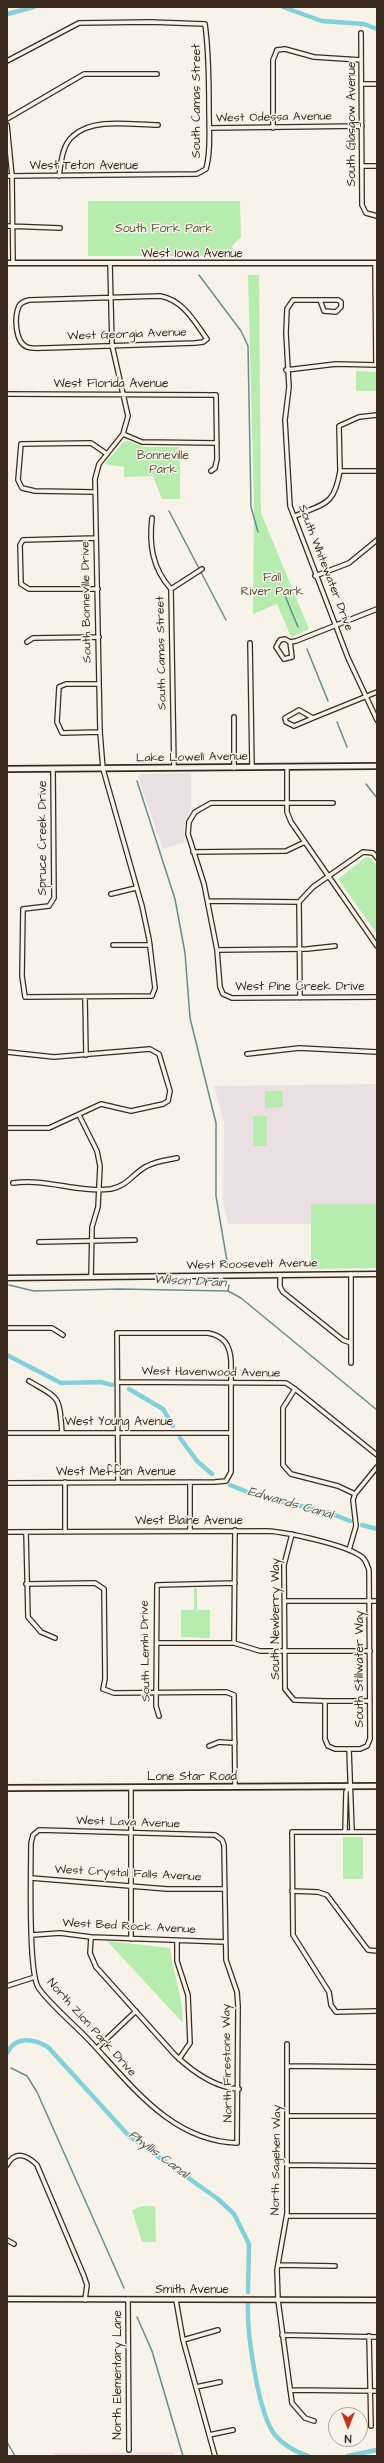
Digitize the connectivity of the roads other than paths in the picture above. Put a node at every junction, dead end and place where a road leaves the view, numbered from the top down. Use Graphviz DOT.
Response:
graph roads {
  1 [pos="361,33"];
  2 [pos="361,60"];
  3 [pos="7,61"];
  4 [pos="157,74"];
  5 [pos="362,84"];
  6 [pos="377,84"];
  7 [pos="7,119"];
  8 [pos="7,125"];
  9 [pos="158,125"];
  10 [pos="362,126"];
  11 [pos="209,128"];
  12 [pos="273,128"];
  13 [pos="362,166"];
  14 [pos="377,166"];
  15 [pos="7,176"];
  16 [pos="12,176"];
  17 [pos="59,176"];
  18 [pos="160,176"];
  19 [pos="377,216"];
  20 [pos="7,226"];
  21 [pos="12,226"];
  22 [pos="60,228"];
  23 [pos="7,263"];
  24 [pos="13,263"];
  25 [pos="376,263"];
  26 [pos="110,264"];
  27 [pos="110,296"];
  28 [pos="320,300"];
  29 [pos="112,345"];
  30 [pos="376,365"];
  31 [pos="286,370"];
  32 [pos="123,393"];
  33 [pos="7,394"];
  34 [pos="377,414"];
  35 [pos="123,434"];
  36 [pos="217,443"];
  37 [pos="107,454"];
  38 [pos="211,471"];
  39 [pos="340,471"];
  40 [pos="377,471"];
  41 [pos="94,492"];
  42 [pos="295,516"];
  43 [pos="152,518"];
  44 [pos="96,538"];
  45 [pos="377,540"];
  46 [pos="202,569"];
  47 [pos="315,576"];
  48 [pos="98,588"];
  49 [pos="171,589"];
  50 [pos="377,609"];
  51 [pos="337,624"];
  52 [pos="99,636"];
  53 [pos="27,642"];
  54 [pos="290,642"];
  55 [pos="250,643"];
  56 [pos="99,684"];
  57 [pos="377,692"];
  58 [pos="366,697"];
  59 [pos="234,716"];
  60 [pos="313,718"];
  61 [pos="377,720"];
  62 [pos="100,732"];
  63 [pos="377,766"];
  64 [pos="252,767"];
  65 [pos="287,767"];
  66 [pos="174,768"];
  67 [pos="234,768"];
  68 [pos="7,769"];
  69 [pos="53,769"];
  70 [pos="103,769"];
  71 [pos="287,802"];
  72 [pos="333,803"];
  73 [pos="305,842"];
  74 [pos="193,852"];
  75 [pos="377,858"];
  76 [pos="328,876"];
  77 [pos="136,888"];
  78 [pos="111,894"];
  79 [pos="208,901"];
  80 [pos="300,902"];
  81 [pos="113,945"];
  82 [pos="150,945"];
  83 [pos="335,946"];
  84 [pos="377,946"];
  85 [pos="217,950"];
  86 [pos="300,950"];
  87 [pos="377,997"];
  88 [pos="85,998"];
  89 [pos="300,998"];
  90 [pos="7,1052"];
  91 [pos="377,1052"];
  92 [pos="247,1054"];
  93 [pos="86,1055"];
  94 [pos="79,1115"];
  95 [pos="7,1128"];
  96 [pos="177,1158"];
  97 [pos="13,1183"];
  98 [pos="99,1189"];
  99 [pos="135,1240"];
  100 [pos="91,1241"];
  101 [pos="39,1242"];
  102 [pos="351,1274"];
  103 [pos="377,1274"];
  104 [pos="280,1275"];
  105 [pos="91,1277"];
  106 [pos="7,1278"];
  107 [pos="7,1328"];
  108 [pos="63,1335"];
  109 [pos="351,1343"];
  110 [pos="352,1363"];
  111 [pos="29,1381"];
  112 [pos="117,1382"];
  113 [pos="231,1382"];
  114 [pos="295,1389"];
  115 [pos="62,1432"];
  116 [pos="117,1432"];
  117 [pos="231,1432"];
  118 [pos="7,1433"];
  119 [pos="377,1454"];
  120 [pos="377,1467"];
  121 [pos="65,1482"];
  122 [pos="118,1482"];
  123 [pos="190,1482"];
  124 [pos="7,1483"];
  125 [pos="355,1494"];
  126 [pos="234,1530"];
  127 [pos="190,1531"];
  128 [pos="7,1532"];
  129 [pos="26,1532"];
  130 [pos="65,1532"];
  131 [pos="292,1534"];
  132 [pos="349,1550"];
  133 [pos="366,1561"];
  134 [pos="235,1583"];
  135 [pos="26,1584"];
  136 [pos="284,1601"];
  137 [pos="370,1601"];
  138 [pos="377,1601"];
  139 [pos="55,1638"];
  140 [pos="157,1643"];
  141 [pos="234,1643"];
  142 [pos="285,1651"];
  143 [pos="370,1651"];
  144 [pos="156,1691"];
  145 [pos="325,1701"];
  146 [pos="370,1701"];
  147 [pos="160,1716"];
  148 [pos="235,1743"];
  149 [pos="209,1746"];
  150 [pos="349,1749"];
  151 [pos="235,1786"];
  152 [pos="349,1786"];
  153 [pos="377,1786"];
  154 [pos="131,1787"];
  155 [pos="7,1788"];
  156 [pos="345,1831"];
  157 [pos="352,1831"];
  158 [pos="377,1832"];
  159 [pos="130,1834"];
  160 [pos="33,1835"];
  161 [pos="222,1840"];
  162 [pos="31,1878"];
  163 [pos="130,1887"];
  164 [pos="225,1889"];
  165 [pos="292,1892"];
  166 [pos="32,1935"];
  167 [pos="92,1937"];
  168 [pos="131,1939"];
  169 [pos="177,1941"];
  170 [pos="225,1942"];
  171 [pos="377,1950"];
  172 [pos="35,1977"];
  173 [pos="7,1986"];
  174 [pos="136,2011"];
  175 [pos="377,2011"];
  176 [pos="287,2044"];
  177 [pos="96,2048"];
  178 [pos="179,2059"];
  179 [pos="287,2066"];
  180 [pos="377,2067"];
  181 [pos="239,2090"];
  182 [pos="287,2116"];
  183 [pos="377,2116"];
  184 [pos="237,2144"];
  185 [pos="7,2165"];
  186 [pos="287,2165"];
  187 [pos="377,2166"];
  188 [pos="287,2216"];
  189 [pos="377,2216"];
  190 [pos="7,2240"];
  191 [pos="14,2244"];
  192 [pos="278,2265"];
  193 [pos="335,2266"];
  194 [pos="7,2299"];
  195 [pos="85,2300"];
  196 [pos="128,2300"];
  197 [pos="176,2300"];
  198 [pos="278,2300"];
  199 [pos="377,2300"];
  200 [pos="218,2330"];
  201 [pos="282,2335"];
  202 [pos="369,2336"];
  203 [pos="377,2337"];
  204 [pos="183,2340"];
  205 [pos="220,2382"];
  206 [pos="196,2387"];
  207 [pos="290,2390"];
  208 [pos="370,2390"];
  209 [pos="377,2391"];
  210 [pos="314,2421"];
  211 [pos="371,2426"];
  212 [pos="233,2430"];
  213 [pos="209,2435"];
  214 [pos="129,2450"];
  215 [pos="215,2456"];
  1 -- 2 [label="street, South Glasgow Avenue"];
  2 -- 5 [label="street, South Glasgow Avenue"];
  2 -- 12 [label="street"];
  3 -- 11 [label="street, South Camas Street"];
  4 -- 7 [label="street"];
  5 -- 6 [label="street"];
  5 -- 10 [label="street, South Glasgow Avenue"];
  8 -- 16 [label="street"];
  9 -- 17 [label="street"];
  10 -- 12 [label="street, West Odessa Avenue"];
  10 -- 13 [label="street, South Glasgow Avenue"];
  11 -- 12 [label="street, West Odessa Avenue"];
  11 -- 18 [label="street, South Camas Street"];
  13 -- 14 [label="street"];
  13 -- 19 [label="street, South Glasgow Avenue"];
  15 -- 16 [label="street, West Teton Avenue"];
  16 -- 17 [label="street, West Teton Avenue"];
  16 -- 21 [label="street"];
  17 -- 18 [label="street, West Teton Avenue"];
  20 -- 21 [label="street"];
  21 -- 22 [label="street"];
  21 -- 24 [label="street"];
  23 -- 24 [label="street, West Iowa Avenue"];
  24 -- 26 [label="street, West Iowa Avenue"];
  25 -- 26 [label="street, West Iowa Avenue"];
  25 -- 30 [label="street"];
  26 -- 27 [label="street, South Bonneville Drive"];
  27 -- 29 [label="street, South Bonneville Drive"];
  27 -- 29 [label="street, West Georgia Avenue"];
  27 -- 29 [label="street, West Georgia Avenue"];
  28 -- 28 [label="street"];
  28 -- 31 [label="street, South Whitewater Drive"];
  29 -- 32 [label="street, South Bonneville Drive"];
  30 -- 31 [label="street"];
  31 -- 42 [label="street, South Whitewater Drive"];
  32 -- 33 [label="street, West Florida Avenue"];
  32 -- 35 [label="street, South Bonneville Drive"];
  32 -- 36 [label="street, West Florida Avenue"];
  34 -- 39 [label="street"];
  35 -- 36 [label="street"];
  35 -- 37 [label="street, South Bonneville Drive"];
  36 -- 38 [label="street"];
  37 -- 41 [label="street, South Bonneville Drive"];
  37 -- 41 [label="street"];
  39 -- 40 [label="street"];
  39 -- 42 [label="street"];
  41 -- 44 [label="street, South Bonneville Drive"];
  42 -- 47 [label="street, South Whitewater Drive"];
  43 -- 49 [label="street, South Camas Street"];
  44 -- 48 [label="street, South Bonneville Drive"];
  44 -- 48 [label="street"];
  45 -- 47 [label="street"];
  46 -- 49 [label="street"];
  47 -- 51 [label="street, South Whitewater Drive"];
  48 -- 52 [label="street, South Bonneville Drive"];
  49 -- 66 [label="street, South Camas Street"];
  50 -- 51 [label="street"];
  51 -- 54 [label="street"];
  51 -- 58 [label="street, South Whitewater Drive"];
  52 -- 53 [label="street"];
  52 -- 56 [label="street, South Bonneville Drive"];
  54 -- 54 [label="street"];
  55 -- 64 [label="street"];
  56 -- 62 [label="street, South Bonneville Drive"];
  56 -- 62 [label="street"];
  57 -- 58 [label="street"];
  58 -- 60 [label="street"];
  58 -- 61 [label="street, South Whitewater Drive"];
  59 -- 67 [label="street"];
  60 -- 60 [label="street"];
  62 -- 70 [label="street, South Bonneville Drive"];
  63 -- 65 [label="main road, Lake Lowell Avenue"];
  64 -- 65 [label="main road, Lake Lowell Avenue"];
  64 -- 67 [label="main road, Lake Lowell Avenue"];
  65 -- 71 [label="street"];
  66 -- 67 [label="main road, Lake Lowell Avenue"];
  66 -- 70 [label="main road, Lake Lowell Avenue"];
  68 -- 69 [label="main road, Lake Lowell Avenue"];
  69 -- 70 [label="main road, Lake Lowell Avenue"];
  69 -- 88 [label="street, Spruce Creek Drive"];
  70 -- 77 [label="street, South Bonneville Drive"];
  71 -- 72 [label="street"];
  71 -- 73 [label="street"];
  71 -- 74 [label="street"];
  73 -- 74 [label="street"];
  73 -- 76 [label="street"];
  74 -- 79 [label="street"];
  75 -- 76 [label="street"];
  76 -- 80 [label="street"];
  76 -- 84 [label="street"];
  77 -- 78 [label="street"];
  77 -- 82 [label="street, South Bonneville Drive"];
  79 -- 80 [label="street"];
  79 -- 85 [label="street"];
  80 -- 86 [label="street"];
  81 -- 82 [label="street"];
  82 -- 88 [label="street, South Bonneville Drive"];
  83 -- 86 [label="street"];
  85 -- 86 [label="street"];
  85 -- 89 [label="street, West Pine Creek Drive"];
  86 -- 89 [label="street"];
  87 -- 89 [label="street, West Pine Creek Drive"];
  88 -- 93 [label="street"];
  90 -- 93 [label="street"];
  91 -- 92 [label="street"];
  93 -- 94 [label="street"];
  94 -- 95 [label="street"];
  94 -- 98 [label="street"];
  96 -- 98 [label="street"];
  97 -- 98 [label="street"];
  98 -- 100 [label="street"];
  99 -- 100 [label="street"];
  100 -- 101 [label="street"];
  100 -- 105 [label="street"];
  102 -- 103 [label="street, West Roosevelt Avenue"];
  102 -- 104 [label="street, West Roosevelt Avenue"];
  102 -- 109 [label="street"];
  104 -- 105 [label="street, West Roosevelt Avenue"];
  104 -- 109 [label="street"];
  105 -- 106 [label="street, West Roosevelt Avenue"];
  107 -- 108 [label="street"];
  109 -- 110 [label="street"];
  111 -- 115 [label="street"];
  112 -- 113 [label="street, West Havenwood Avenue"];
  112 -- 113 [label="street"];
  112 -- 116 [label="street"];
  113 -- 114 [label="street, West Havenwood Avenue"];
  113 -- 117 [label="street"];
  114 -- 119 [label="street, West Havenwood Avenue"];
  114 -- 125 [label="street"];
  115 -- 116 [label="street, West Young Avenue"];
  115 -- 118 [label="street, West Young Avenue"];
  116 -- 117 [label="street, West Young Avenue"];
  116 -- 122 [label="street"];
  117 -- 123 [label="street, West Meffan Avenue"];
  120 -- 125 [label="street"];
  121 -- 122 [label="street, West Meffan Avenue"];
  121 -- 124 [label="street, West Meffan Avenue"];
  121 -- 130 [label="street"];
  122 -- 123 [label="street, West Meffan Avenue"];
  123 -- 127 [label="street"];
  125 -- 132 [label="street"];
  126 -- 127 [label="street, West Blaine Avenue"];
  126 -- 131 [label="street, West Blaine Avenue"];
  126 -- 134 [label="street"];
  127 -- 130 [label="street, West Blaine Avenue"];
  128 -- 129 [label="street, West Blaine Avenue"];
  129 -- 130 [label="street, West Blaine Avenue"];
  129 -- 135 [label="street"];
  131 -- 132 [label="street, West Blaine Avenue"];
  131 -- 136 [label="street, South Newberry Way"];
  132 -- 133 [label="street, West Blaine Avenue"];
  133 -- 137 [label="street, South Stillwater Way"];
  134 -- 140 [label="street, South Lemhi Drive"];
  134 -- 141 [label="street"];
  135 -- 139 [label="street"];
  135 -- 144 [label="street"];
  136 -- 137 [label="street"];
  136 -- 142 [label="street, South Newberry Way"];
  137 -- 138 [label="street"];
  137 -- 143 [label="street, South Stillwater Way"];
  140 -- 141 [label="street"];
  140 -- 144 [label="street, South Lemhi Drive"];
  141 -- 142 [label="street"];
  142 -- 143 [label="street"];
  142 -- 145 [label="street, South Newberry Way"];
  143 -- 146 [label="street, South Stillwater Way"];
  144 -- 147 [label="street, South Lemhi Drive"];
  144 -- 148 [label="street"];
  145 -- 146 [label="street"];
  145 -- 150 [label="street"];
  146 -- 150 [label="street, South Stillwater Way"];
  148 -- 149 [label="street"];
  148 -- 151 [label="street"];
  150 -- 152 [label="street"];
  151 -- 152 [label="main road, Lone Star Road"];
  151 -- 154 [label="main road, Lone Star Road"];
  152 -- 153 [label="main road, Lone Star Road"];
  152 -- 156 [label="street"];
  152 -- 157 [label="street"];
  154 -- 155 [label="main road, Lone Star Road"];
  154 -- 159 [label="street"];
  156 -- 157 [label="street"];
  156 -- 165 [label="street"];
  157 -- 158 [label="street"];
  159 -- 160 [label="street, West Lava Avenue"];
  159 -- 161 [label="street, West Lava Avenue"];
  159 -- 163 [label="street"];
  160 -- 162 [label="street, North Zion Park Drive"];
  161 -- 164 [label="street, North Firestone Way"];
  162 -- 163 [label="street, West Crystal Falls Avenue"];
  162 -- 166 [label="street, North Zion Park Drive"];
  163 -- 164 [label="street, West Crystal Falls Avenue"];
  163 -- 168 [label="street"];
  164 -- 170 [label="street, North Firestone Way"];
  165 -- 171 [label="street"];
  165 -- 175 [label="street"];
  166 -- 167 [label="street, West Bed Rock Avenue"];
  166 -- 172 [label="street, North Zion Park Drive"];
  167 -- 168 [label="street, West Bed Rock Avenue"];
  167 -- 174 [label="street"];
  168 -- 169 [label="street, West Bed Rock Avenue"];
  169 -- 170 [label="street, West Bed Rock Avenue"];
  169 -- 178 [label="street"];
  170 -- 181 [label="street, North Firestone Way"];
  172 -- 173 [label="street"];
  172 -- 177 [label="street, North Zion Park Drive"];
  174 -- 177 [label="street"];
  174 -- 178 [label="street"];
  176 -- 179 [label="street, North Sagehen Way"];
  177 -- 184 [label="street, North Zion Park Drive"];
  178 -- 181 [label="street"];
  179 -- 180 [label="street"];
  179 -- 182 [label="street, North Sagehen Way"];
  181 -- 184 [label="street, North Firestone Way"];
  182 -- 183 [label="street"];
  182 -- 186 [label="street, North Sagehen Way"];
  185 -- 195 [label="street"];
  186 -- 187 [label="street"];
  186 -- 188 [label="street, North Sagehen Way"];
  188 -- 189 [label="street"];
  188 -- 192 [label="street, North Sagehen Way"];
  190 -- 191 [label="street"];
  192 -- 193 [label="street"];
  192 -- 198 [label="street, North Sagehen Way"];
  194 -- 195 [label="street, Smith Avenue"];
  195 -- 196 [label="street, Smith Avenue"];
  196 -- 197 [label="street, Smith Avenue"];
  196 -- 214 [label="street, North Elementary Lane"];
  197 -- 198 [label="street, Smith Avenue"];
  197 -- 204 [label="street"];
  198 -- 199 [label="street, Smith Avenue"];
  198 -- 201 [label="street, North Sagehen Way"];
  200 -- 204 [label="street"];
  201 -- 202 [label="street"];
  201 -- 207 [label="street, North Sagehen Way"];
  202 -- 203 [label="street"];
  202 -- 208 [label="street"];
  204 -- 206 [label="street"];
  205 -- 206 [label="street"];
  206 -- 213 [label="street"];
  207 -- 208 [label="street"];
  207 -- 210 [label="street, North Sagehen Way"];
  208 -- 209 [label="street"];
  208 -- 211 [label="street"];
  212 -- 213 [label="street"];
  213 -- 215 [label="street"];
}
